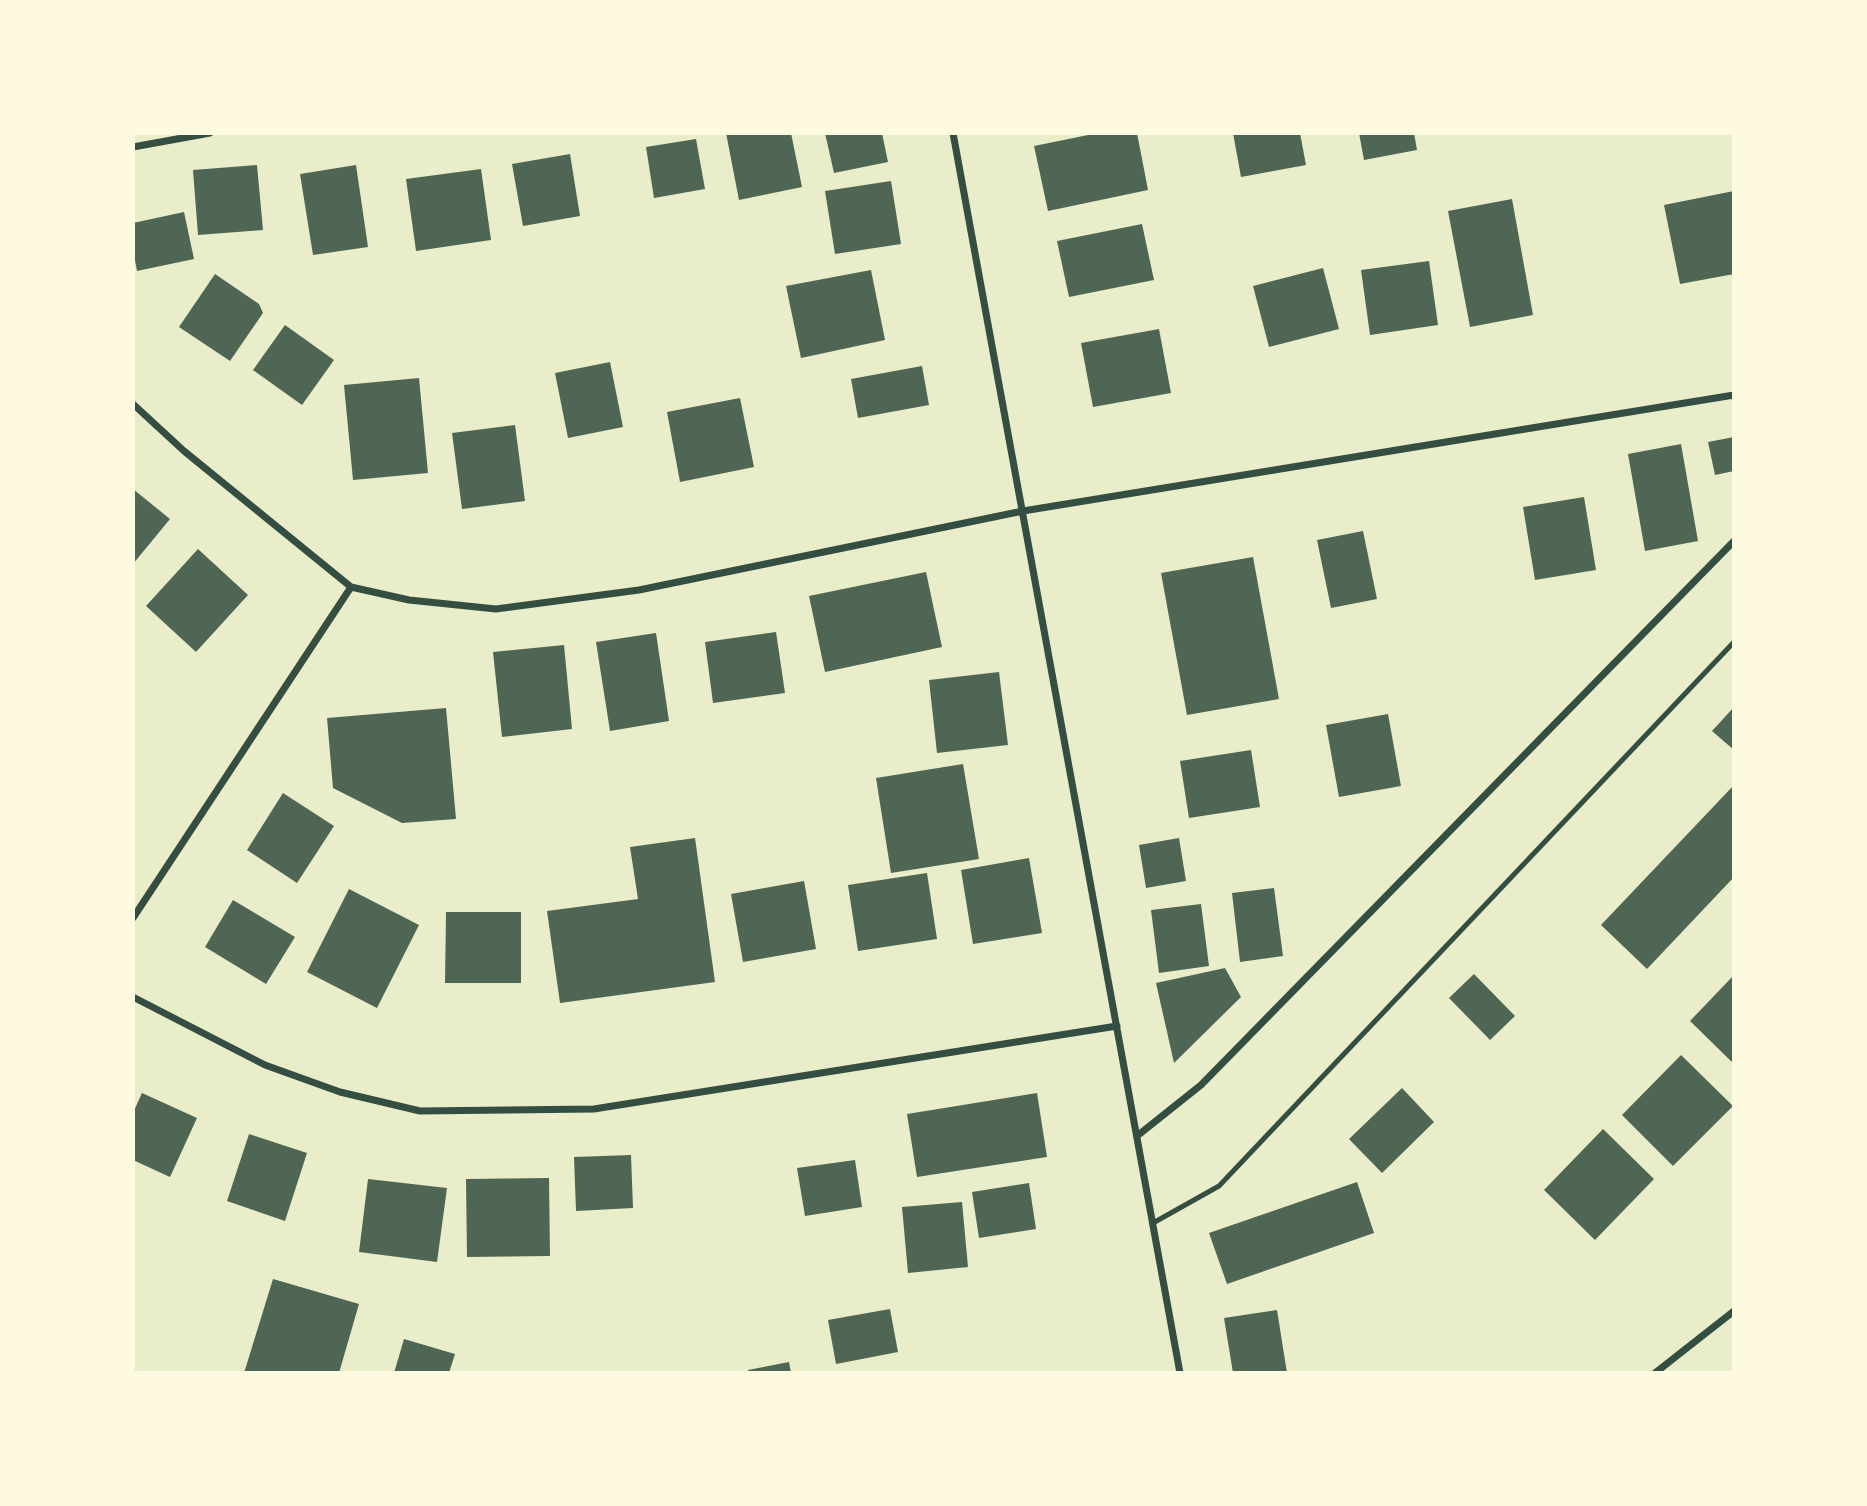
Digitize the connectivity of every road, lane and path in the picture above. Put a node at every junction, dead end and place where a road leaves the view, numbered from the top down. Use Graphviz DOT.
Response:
graph roads {
  1 [pos="210,133"];
  2 [pos="953,133"];
  3 [pos="133,147"];
  4 [pos="1734,395"];
  5 [pos="133,404"];
  6 [pos="1023,512"];
  7 [pos="1734,541"];
  8 [pos="351,587"];
  9 [pos="1734,642"];
  10 [pos="133,918"];
  11 [pos="133,997"];
  12 [pos="1117,1026"];
  13 [pos="1137,1136"];
  14 [pos="1153,1223"];
  15 [pos="1734,1311"];
  16 [pos="1180,1373"];
  17 [pos="1655,1373"];
  1 -- 3 [label="street"];
  2 -- 6 [label="street"];
  4 -- 6 [label="street"];
  5 -- 8 [label="street"];
  6 -- 8 [label="street"];
  6 -- 12 [label="street"];
  7 -- 13 [label="street"];
  8 -- 10 [label="street"];
  9 -- 14 [label="lane"];
  11 -- 12 [label="street"];
  12 -- 13 [label="street"];
  13 -- 14 [label="street"];
  14 -- 16 [label="street"];
  15 -- 17 [label="street"];
}
